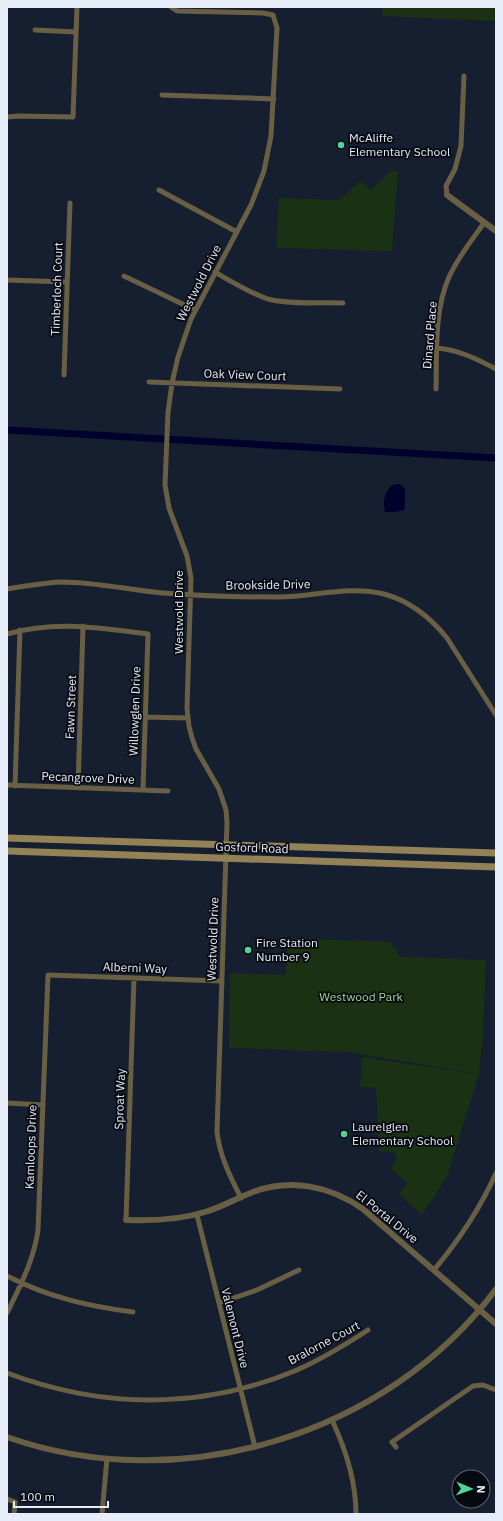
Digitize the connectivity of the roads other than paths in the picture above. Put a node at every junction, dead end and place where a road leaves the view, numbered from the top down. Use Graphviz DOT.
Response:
graph roads {
  1 [pos="77,7"];
  2 [pos="171,7"];
  3 [pos="35,30"];
  4 [pos="76,32"];
  5 [pos="464,76"];
  6 [pos="162,95"];
  7 [pos="274,99"];
  8 [pos="7,117"];
  9 [pos="159,190"];
  10 [pos="446,195"];
  11 [pos="70,203"];
  12 [pos="484,223"];
  13 [pos="237,232"];
  14 [pos="496,232"];
  15 [pos="215,272"];
  16 [pos="124,276"];
  17 [pos="7,280"];
  18 [pos="67,282"];
  19 [pos="343,303"];
  20 [pos="195,310"];
  21 [pos="437,348"];
  22 [pos="496,369"];
  23 [pos="64,375"];
  24 [pos="149,382"];
  25 [pos="172,383"];
  26 [pos="340,389"];
  27 [pos="436,389"];
  28 [pos="7,589"];
  29 [pos="191,594"];
  30 [pos="83,626"];
  31 [pos="20,630"];
  32 [pos="7,634"];
  33 [pos="496,715"];
  34 [pos="145,717"];
  35 [pos="188,718"];
  36 [pos="7,785"];
  37 [pos="15,786"];
  38 [pos="78,788"];
  39 [pos="142,790"];
  40 [pos="168,790"];
  41 [pos="7,838"];
  42 [pos="227,844"];
  43 [pos="7,851"];
  44 [pos="496,853"];
  45 [pos="226,858"];
  46 [pos="496,867"];
  47 [pos="48,975"];
  48 [pos="134,978"];
  49 [pos="222,980"];
  50 [pos="7,1103"];
  51 [pos="43,1104"];
  52 [pos="496,1173"];
  53 [pos="241,1198"];
  54 [pos="196,1215"];
  55 [pos="126,1220"];
  56 [pos="299,1270"];
  57 [pos="434,1270"];
  58 [pos="7,1276"];
  59 [pos="21,1283"];
  60 [pos="496,1289"];
  61 [pos="219,1303"];
  62 [pos="479,1310"];
  63 [pos="133,1312"];
  64 [pos="7,1313"];
  65 [pos="496,1324"];
  66 [pos="368,1330"];
  67 [pos="7,1373"];
  68 [pos="240,1389"];
  69 [pos="496,1390"];
  70 [pos="332,1420"];
  71 [pos="7,1437"];
  72 [pos="255,1447"];
  73 [pos="396,1447"];
  74 [pos="107,1458"];
  75 [pos="7,1499"];
  76 [pos="14,1514"];
  77 [pos="102,1514"];
  78 [pos="356,1514"];
  1 -- 4 [label="street"];
  2 -- 7 [label="street, Westwold Drive"];
  3 -- 4 [label="street"];
  4 -- 8 [label="street"];
  5 -- 10 [label="street"];
  6 -- 7 [label="street"];
  7 -- 13 [label="street, Westwold Drive"];
  9 -- 13 [label="street"];
  10 -- 12 [label="street"];
  11 -- 18 [label="street, Timberloch Court"];
  12 -- 14 [label="street"];
  12 -- 21 [label="street, Dinard Place"];
  13 -- 15 [label="street, Westwold Drive"];
  15 -- 19 [label="street"];
  15 -- 20 [label="street, Westwold Drive"];
  16 -- 20 [label="street"];
  17 -- 18 [label="street"];
  18 -- 23 [label="street, Timberloch Court"];
  20 -- 25 [label="street, Westwold Drive"];
  21 -- 22 [label="street"];
  21 -- 27 [label="street, Dinard Place"];
  24 -- 25 [label="street, Oak View Court"];
  25 -- 26 [label="street, Oak View Court"];
  25 -- 29 [label="street, Westwold Drive"];
  28 -- 29 [label="street, Brookside Drive"];
  29 -- 33 [label="street, Brookside Drive"];
  29 -- 35 [label="street, Westwold Drive"];
  30 -- 31 [label="street"];
  30 -- 34 [label="street, Willowglen Drive"];
  30 -- 38 [label="street, Fawn Street"];
  31 -- 32 [label="street"];
  31 -- 37 [label="street"];
  34 -- 35 [label="street"];
  34 -- 39 [label="street, Willowglen Drive"];
  35 -- 42 [label="street, Westwold Drive"];
  36 -- 37 [label="street, Pecangrove Drive"];
  37 -- 38 [label="street, Pecangrove Drive"];
  38 -- 39 [label="street, Pecangrove Drive"];
  39 -- 40 [label="street, Pecangrove Drive"];
  41 -- 42 [label="main road, Gosford Road"];
  42 -- 44 [label="main road, Gosford Road"];
  42 -- 45 [label="street, Westwold Drive"];
  43 -- 45 [label="main road, Gosford Road"];
  45 -- 46 [label="main road, Gosford Road"];
  45 -- 49 [label="street, Westwold Drive"];
  47 -- 48 [label="street, Alberni Way"];
  47 -- 51 [label="street, Kamloops Drive"];
  48 -- 49 [label="street, Alberni Way"];
  48 -- 55 [label="street, Sproat Way"];
  49 -- 53 [label="street, Westwold Drive"];
  50 -- 51 [label="street"];
  51 -- 59 [label="street, Kamloops Drive"];
  52 -- 57 [label="street"];
  53 -- 54 [label="street, El Portal Drive"];
  53 -- 57 [label="street, El Portal Drive"];
  54 -- 55 [label="street, El Portal Drive"];
  54 -- 61 [label="street, Valemont Drive"];
  56 -- 61 [label="street"];
  57 -- 62 [label="street, El Portal Drive"];
  58 -- 59 [label="street"];
  59 -- 63 [label="street"];
  59 -- 64 [label="street, Kamloops Drive"];
  60 -- 62 [label="street"];
  61 -- 68 [label="street, Valemont Drive"];
  62 -- 65 [label="street, El Portal Drive"];
  62 -- 70 [label="street"];
  66 -- 68 [label="street, Bralorne Court"];
  67 -- 68 [label="street, Bralorne Court"];
  68 -- 72 [label="street, Valemont Drive"];
  69 -- 73 [label="street"];
  70 -- 72 [label="street"];
  70 -- 78 [label="street"];
  71 -- 74 [label="street"];
  72 -- 74 [label="street"];
  74 -- 77 [label="street"];
  75 -- 76 [label="street"];
}
